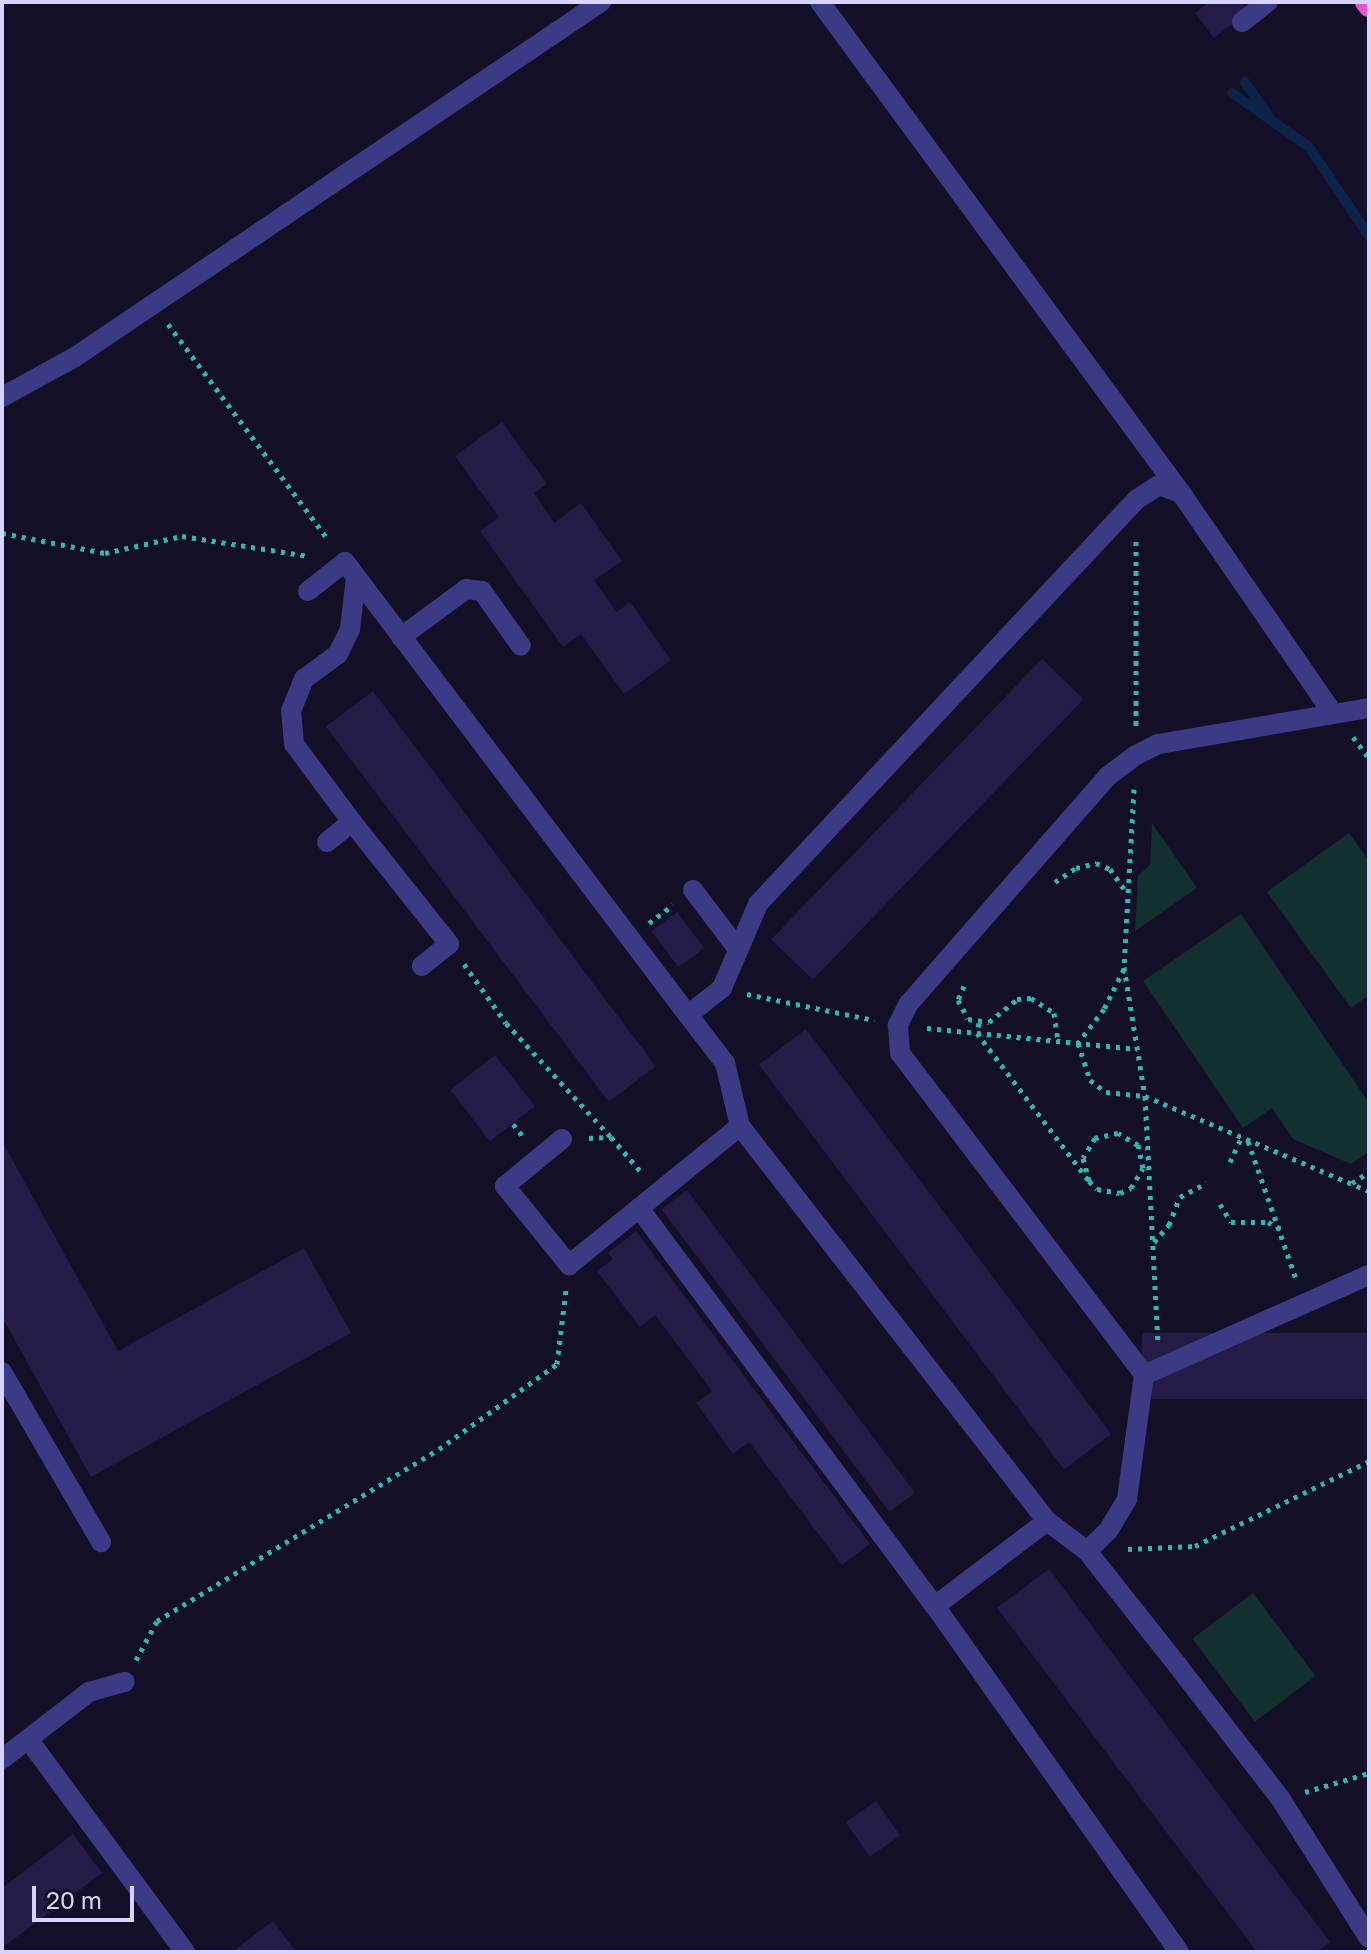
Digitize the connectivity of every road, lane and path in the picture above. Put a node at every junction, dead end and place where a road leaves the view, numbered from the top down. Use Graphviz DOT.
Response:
graph roads {
  1 [pos="601,2"];
  2 [pos="820,2"];
  3 [pos="1268,2"];
  4 [pos="1242,22"];
  5 [pos="153,304"];
  6 [pos="2,397"];
  7 [pos="1181,493"];
  8 [pos="1136,500"];
  9 [pos="2,533"];
  10 [pos="350,570"];
  11 [pos="308,591"];
  12 [pos="401,637"];
  13 [pos="521,646"];
  14 [pos="1369,708"];
  15 [pos="1332,712"];
  16 [pos="1136,755"];
  17 [pos="352,822"];
  18 [pos="327,842"];
  19 [pos="693,890"];
  20 [pos="1049,890"];
  21 [pos="1128,897"];
  22 [pos="630,938"];
  23 [pos="449,944"];
  24 [pos="737,948"];
  25 [pos="422,966"];
  26 [pos="1124,967"];
  27 [pos="970,978"];
  28 [pos="722,988"];
  29 [pos="688,1015"];
  30 [pos="979,1023"];
  31 [pos="898,1025"];
  32 [pos="977,1033"];
  33 [pos="1058,1041"];
  34 [pos="1078,1043"];
  35 [pos="1137,1049"];
  36 [pos="1145,1096"];
  37 [pos="740,1126"];
  38 [pos="611,1137"];
  39 [pos="562,1139"];
  40 [pos="1244,1139"];
  41 [pos="1146,1156"];
  42 [pos="1230,1162"];
  43 [pos="1369,1172"];
  44 [pos="1089,1181"];
  45 [pos="1206,1183"];
  46 [pos="1351,1184"];
  47 [pos="1369,1191"];
  48 [pos="658,1192"];
  49 [pos="1220,1204"];
  50 [pos="639,1208"];
  51 [pos="1281,1230"];
  52 [pos="1153,1243"];
  53 [pos="569,1265"];
  54 [pos="1369,1275"];
  55 [pos="1302,1305"];
  56 [pos="2,1372"];
  57 [pos="1144,1375"];
  58 [pos="1369,1461"];
  59 [pos="1047,1521"];
  60 [pos="101,1542"];
  61 [pos="1087,1551"];
  62 [pos="935,1606"];
  63 [pos="125,1682"];
  64 [pos="28,1739"];
  65 [pos="2,1759"];
  66 [pos="1369,1773"];
  67 [pos="1280,1798"];
  68 [pos="1369,1938"];
  69 [pos="185,1952"];
  70 [pos="1179,1952"];
  1 -- 5 [label="lane"];
  2 -- 7 [label="lane"];
  3 -- 4 [label="lane"];
  5 -- 6 [label="lane"];
  5 -- 10 [label="path"];
  7 -- 8 [label="lane"];
  7 -- 15 [label="lane"];
  8 -- 16 [label="path"];
  8 -- 24 [label="lane"];
  9 -- 10 [label="path"];
  10 -- 11 [label="lane"];
  10 -- 12 [label="lane"];
  10 -- 17 [label="lane"];
  12 -- 13 [label="lane"];
  12 -- 22 [label="lane"];
  14 -- 15 [label="lane"];
  15 -- 16 [label="lane"];
  16 -- 21 [label="path"];
  16 -- 31 [label="lane"];
  17 -- 18 [label="lane"];
  17 -- 23 [label="lane"];
  19 -- 22 [label="path"];
  19 -- 24 [label="lane"];
  20 -- 21 [label="path"];
  21 -- 26 [label="path"];
  22 -- 29 [label="lane"];
  23 -- 25 [label="lane"];
  23 -- 38 [label="path"];
  24 -- 28 [label="lane"];
  26 -- 34 [label="path"];
  26 -- 35 [label="path"];
  27 -- 30 [label="path"];
  28 -- 29 [label="lane"];
  28 -- 31 [label="path"];
  29 -- 37 [label="lane"];
  30 -- 32 [label="path"];
  30 -- 33 [label="path"];
  31 -- 32 [label="path"];
  31 -- 57 [label="lane"];
  32 -- 33 [label="path"];
  32 -- 44 [label="path"];
  33 -- 34 [label="path"];
  34 -- 35 [label="path"];
  34 -- 36 [label="path"];
  35 -- 36 [label="path"];
  36 -- 40 [label="path"];
  36 -- 41 [label="path"];
  37 -- 48 [label="lane"];
  37 -- 59 [label="lane"];
  38 -- 39 [label="path"];
  38 -- 48 [label="path"];
  39 -- 53 [label="lane"];
  40 -- 42 [label="path"];
  40 -- 46 [label="path"];
  40 -- 51 [label="path"];
  41 -- 44 [label="path"];
  41 -- 44 [label="path"];
  41 -- 52 [label="path"];
  43 -- 46 [label="path"];
  45 -- 52 [label="path"];
  46 -- 47 [label="path"];
  48 -- 50 [label="lane"];
  49 -- 51 [label="path"];
  50 -- 53 [label="lane"];
  50 -- 62 [label="lane"];
  51 -- 55 [label="path"];
  52 -- 57 [label="path"];
  53 -- 63 [label="path"];
  54 -- 55 [label="lane"];
  55 -- 57 [label="lane"];
  56 -- 60 [label="lane"];
  57 -- 61 [label="lane"];
  58 -- 61 [label="path"];
  59 -- 61 [label="lane"];
  59 -- 62 [label="lane"];
  61 -- 67 [label="lane"];
  62 -- 70 [label="lane"];
  63 -- 64 [label="lane"];
  64 -- 65 [label="lane"];
  64 -- 69 [label="lane"];
  66 -- 67 [label="path"];
  67 -- 68 [label="lane"];
}
